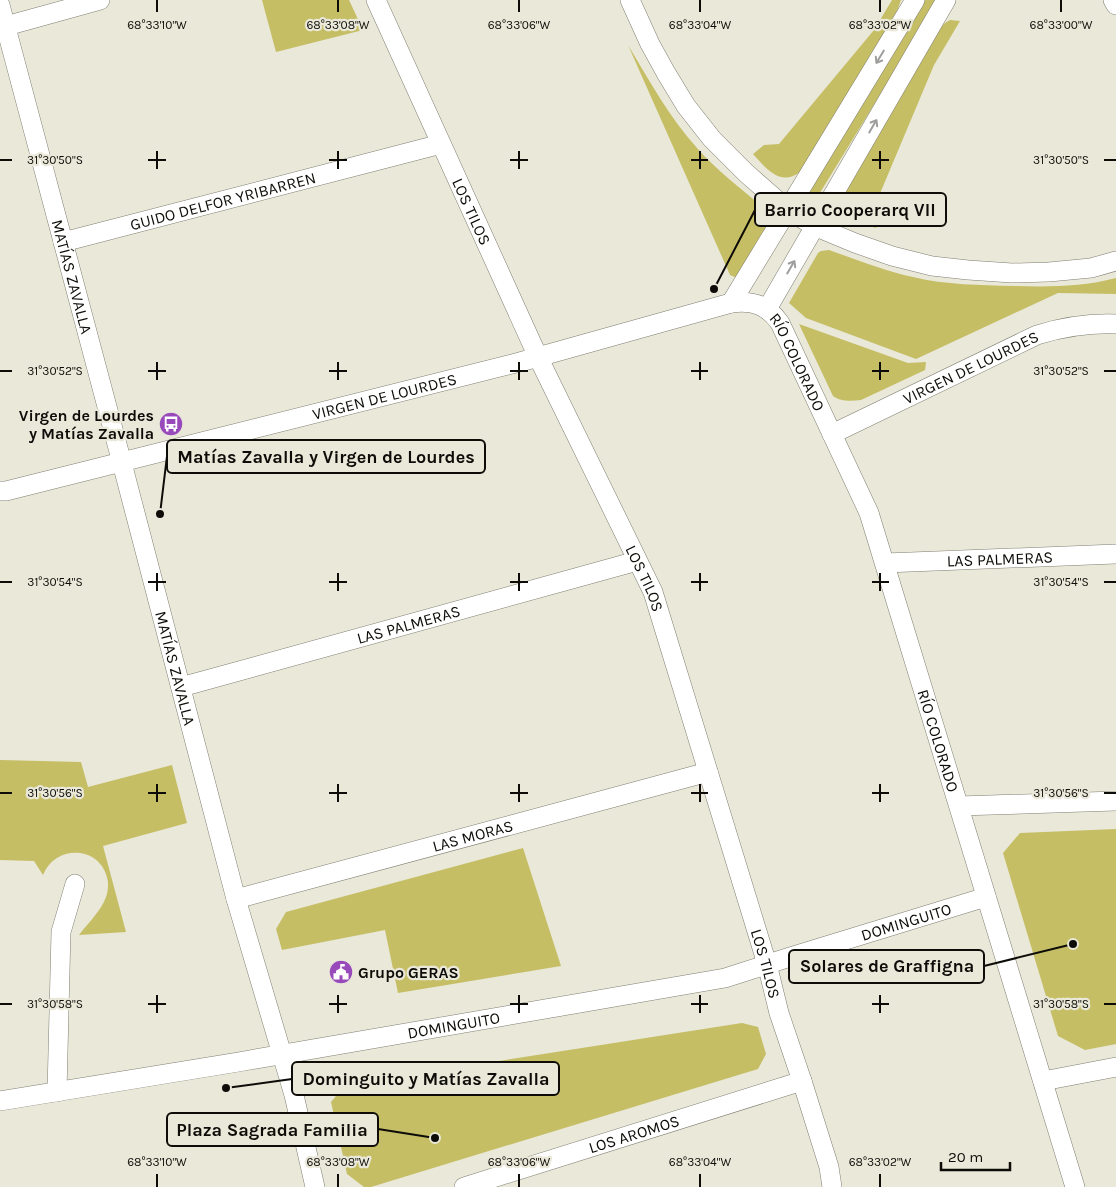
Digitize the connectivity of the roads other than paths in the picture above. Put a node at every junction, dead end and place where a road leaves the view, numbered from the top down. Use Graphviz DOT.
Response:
graph roads {
  1 [pos="100,0"];
  2 [pos="376,0"];
  3 [pos="630,0"];
  4 [pos="915,0"];
  5 [pos="946,0"];
  6 [pos="1113,0"];
  7 [pos="0,5"];
  8 [pos="1116,5"];
  9 [pos="6,26"];
  10 [pos="441,144"];
  11 [pos="788,210"];
  12 [pos="814,226"];
  13 [pos="63,242"];
  14 [pos="1116,261"];
  15 [pos="731,303"];
  16 [pos="767,309"];
  17 [pos="1116,324"];
  18 [pos="538,357"];
  19 [pos="832,434"];
  20 [pos="122,463"];
  21 [pos="0,491"];
  22 [pos="1116,554"];
  23 [pos="638,561"];
  24 [pos="885,563"];
  25 [pos="181,687"];
  26 [pos="708,772"];
  27 [pos="1116,801"];
  28 [pos="959,806"];
  29 [pos="74,884"];
  30 [pos="986,897"];
  31 [pos="236,899"];
  32 [pos="767,964"];
  33 [pos="282,1054"];
  34 [pos="1116,1067"];
  35 [pos="802,1081"];
  36 [pos="1042,1081"];
  37 [pos="57,1092"];
  38 [pos="0,1101"];
  39 [pos="315,1187"];
  40 [pos="464,1187"];
  41 [pos="832,1187"];
  42 [pos="1075,1187"];
  1 -- 9 [label="street"];
  2 -- 10 [label="street, LOS TILOS"];
  3 -- 11 [label="street"];
  4 -- 11 [label="street, one-way"];
  12 -- 5 [label="street, one-way"];
  6 -- 8 [label="street"];
  7 -- 9 [label="street, MATÍAS ZAVALLA"];
  9 -- 13 [label="street, MATÍAS ZAVALLA"];
  10 -- 13 [label="street, GUIDO DELFOR YRIBARREN"];
  10 -- 18 [label="street, LOS TILOS"];
  11 -- 12 [label="street"];
  11 -- 15 [label="street"];
  12 -- 14 [label="street"];
  16 -- 12 [label="street, one-way"];
  13 -- 20 [label="street, MATÍAS ZAVALLA"];
  15 -- 16 [label="street, VIRGEN DE LOURDES"];
  15 -- 18 [label="street, VIRGEN DE LOURDES"];
  16 -- 19 [label="street, RÍO COLORADO"];
  17 -- 19 [label="street, VIRGEN DE LOURDES"];
  18 -- 20 [label="street, VIRGEN DE LOURDES"];
  18 -- 23 [label="street, LOS TILOS"];
  19 -- 24 [label="street, RÍO COLORADO"];
  20 -- 21 [label="street, VIRGEN DE LOURDES"];
  20 -- 25 [label="street, MATÍAS ZAVALLA"];
  22 -- 24 [label="street, LAS PALMERAS"];
  23 -- 25 [label="street, LAS PALMERAS"];
  23 -- 26 [label="street, LOS TILOS"];
  24 -- 28 [label="street, RÍO COLORADO"];
  25 -- 31 [label="street, MATÍAS ZAVALLA"];
  26 -- 31 [label="street, LAS MORAS"];
  26 -- 32 [label="street, LOS TILOS"];
  27 -- 28 [label="street"];
  28 -- 30 [label="street, RÍO COLORADO"];
  29 -- 37 [label="street"];
  30 -- 32 [label="street, DOMINGUITO"];
  30 -- 36 [label="street, RÍO COLORADO"];
  31 -- 33 [label="street, MATÍAS ZAVALLA"];
  32 -- 33 [label="street, DOMINGUITO"];
  32 -- 35 [label="street, LOS TILOS"];
  33 -- 37 [label="street, DOMINGUITO"];
  33 -- 39 [label="street, MATÍAS ZAVALLA"];
  34 -- 36 [label="street"];
  35 -- 40 [label="street, LOS AROMOS"];
  35 -- 41 [label="street, LOS TILOS"];
  36 -- 42 [label="street, RÍO COLORADO"];
  37 -- 38 [label="street, DOMINGUITO"];
}
